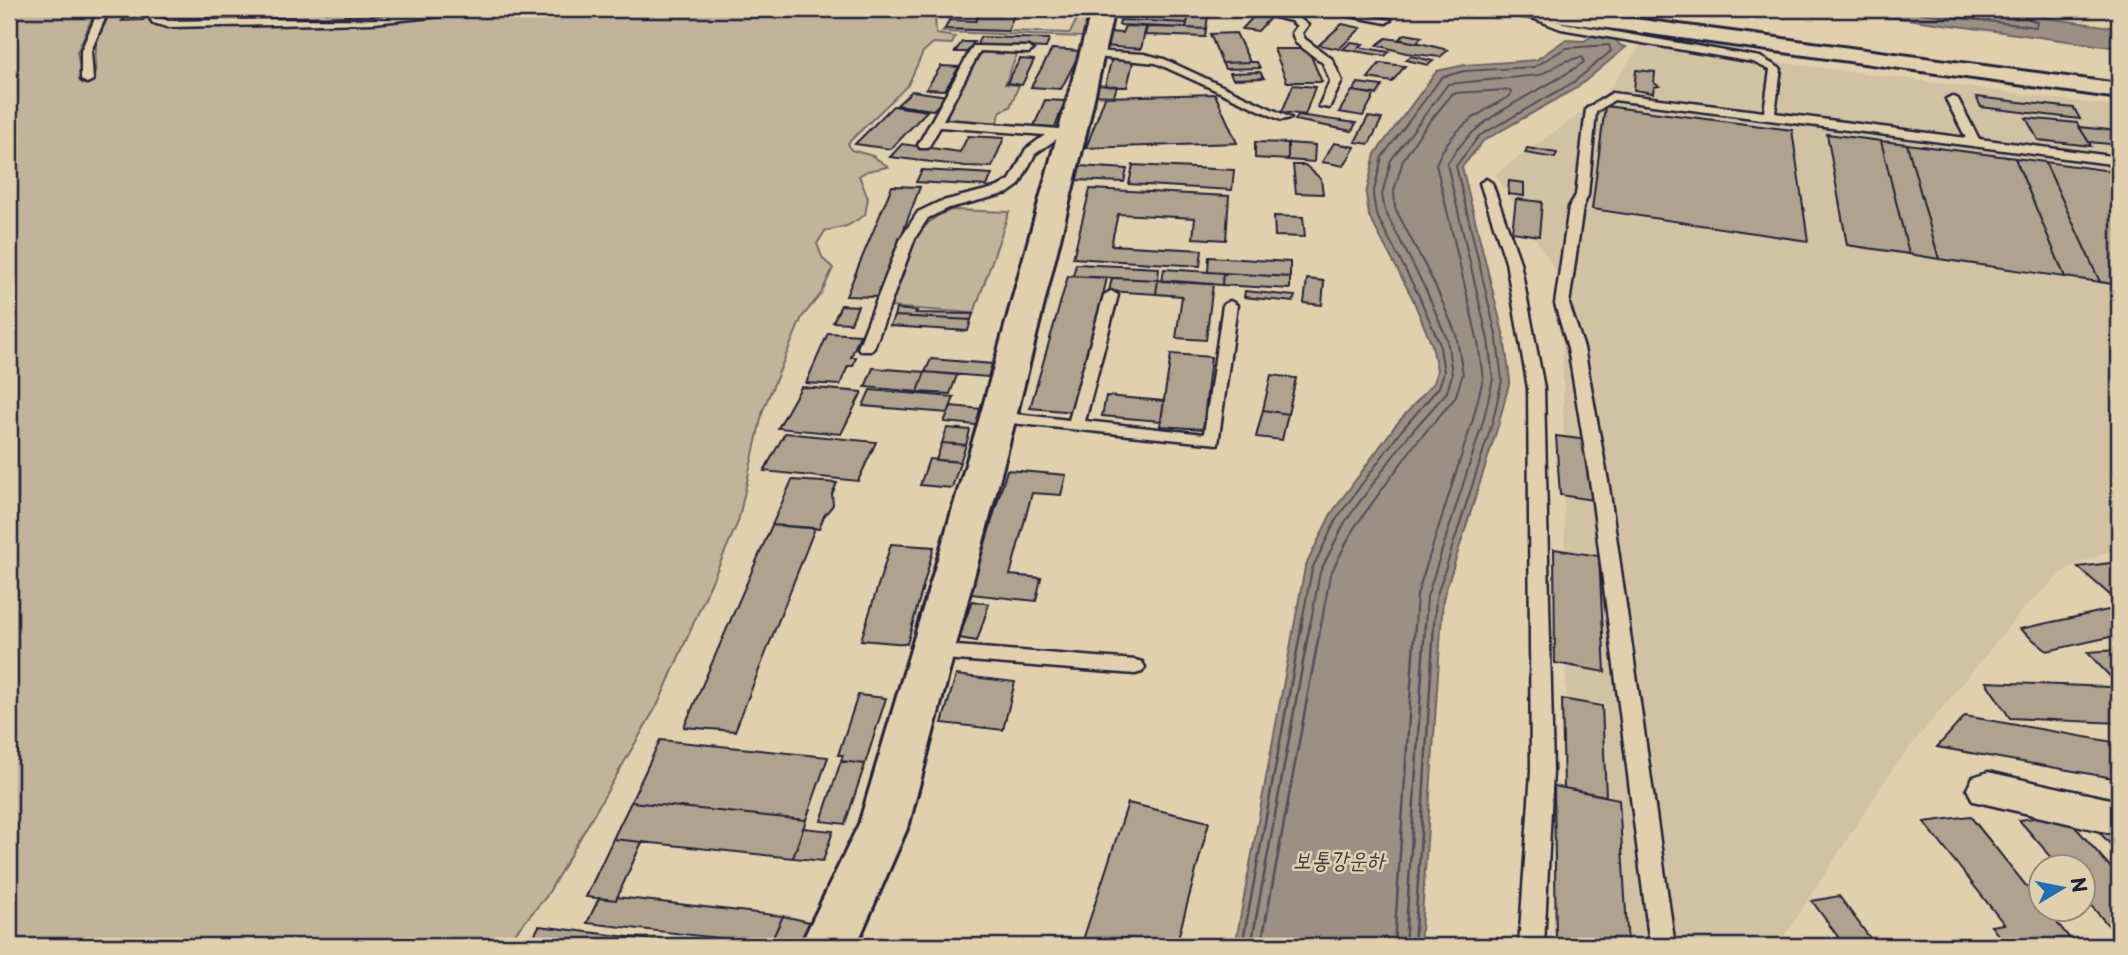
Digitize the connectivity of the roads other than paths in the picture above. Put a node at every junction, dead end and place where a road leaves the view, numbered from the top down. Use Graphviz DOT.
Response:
graph roads {
  1 [pos="104,9"];
  2 [pos="160,9"];
  3 [pos="479,9"];
  4 [pos="1034,9"];
  5 [pos="1244,9"];
  6 [pos="1318,9"];
  7 [pos="1513,9"];
  8 [pos="1103,10"];
  9 [pos="1518,10"];
  10 [pos="1386,20"];
  11 [pos="1028,50"];
  12 [pos="1091,54"];
  13 [pos="87,80"];
  14 [pos="2119,92"];
  15 [pos="1952,99"];
  16 [pos="1325,106"];
  17 [pos="1769,115"];
  18 [pos="1285,118"];
  19 [pos="935,123"];
  20 [pos="1064,134"];
  21 [pos="1974,142"];
  22 [pos="924,145"];
  23 [pos="2119,161"];
  24 [pos="1486,183"];
  25 [pos="1111,295"];
  26 [pos="1230,304"];
  27 [pos="866,348"];
  28 [pos="998,417"];
  29 [pos="1076,425"];
  30 [pos="932,652"];
  31 [pos="1135,667"];
  32 [pos="1988,789"];
  33 [pos="2119,818"];
  34 [pos="828,946"];
  35 [pos="1532,946"];
  36 [pos="1663,946"];
  1 -- 13 [label="lane"];
  2 -- 3 [label="lane"];
  4 -- 8 [label="lane"];
  5 -- 16 [label="lane"];
  6 -- 10 [label="lane"];
  7 -- 9 [label="street"];
  8 -- 12 [label="street"];
  9 -- 14 [label="street"];
  9 -- 17 [label="lane"];
  11 -- 19 [label="lane"];
  12 -- 18 [label="lane"];
  12 -- 20 [label="street"];
  15 -- 21 [label="lane"];
  17 -- 21 [label="lane"];
  17 -- 36 [label="lane"];
  19 -- 20 [label="lane"];
  19 -- 22 [label="lane"];
  20 -- 27 [label="lane"];
  20 -- 28 [label="street"];
  21 -- 23 [label="lane"];
  24 -- 35 [label="lane"];
  25 -- 29 [label="lane"];
  26 -- 29 [label="lane"];
  28 -- 29 [label="lane"];
  28 -- 30 [label="street"];
  30 -- 31 [label="lane"];
  30 -- 34 [label="street"];
  32 -- 33 [label="street"];
}
